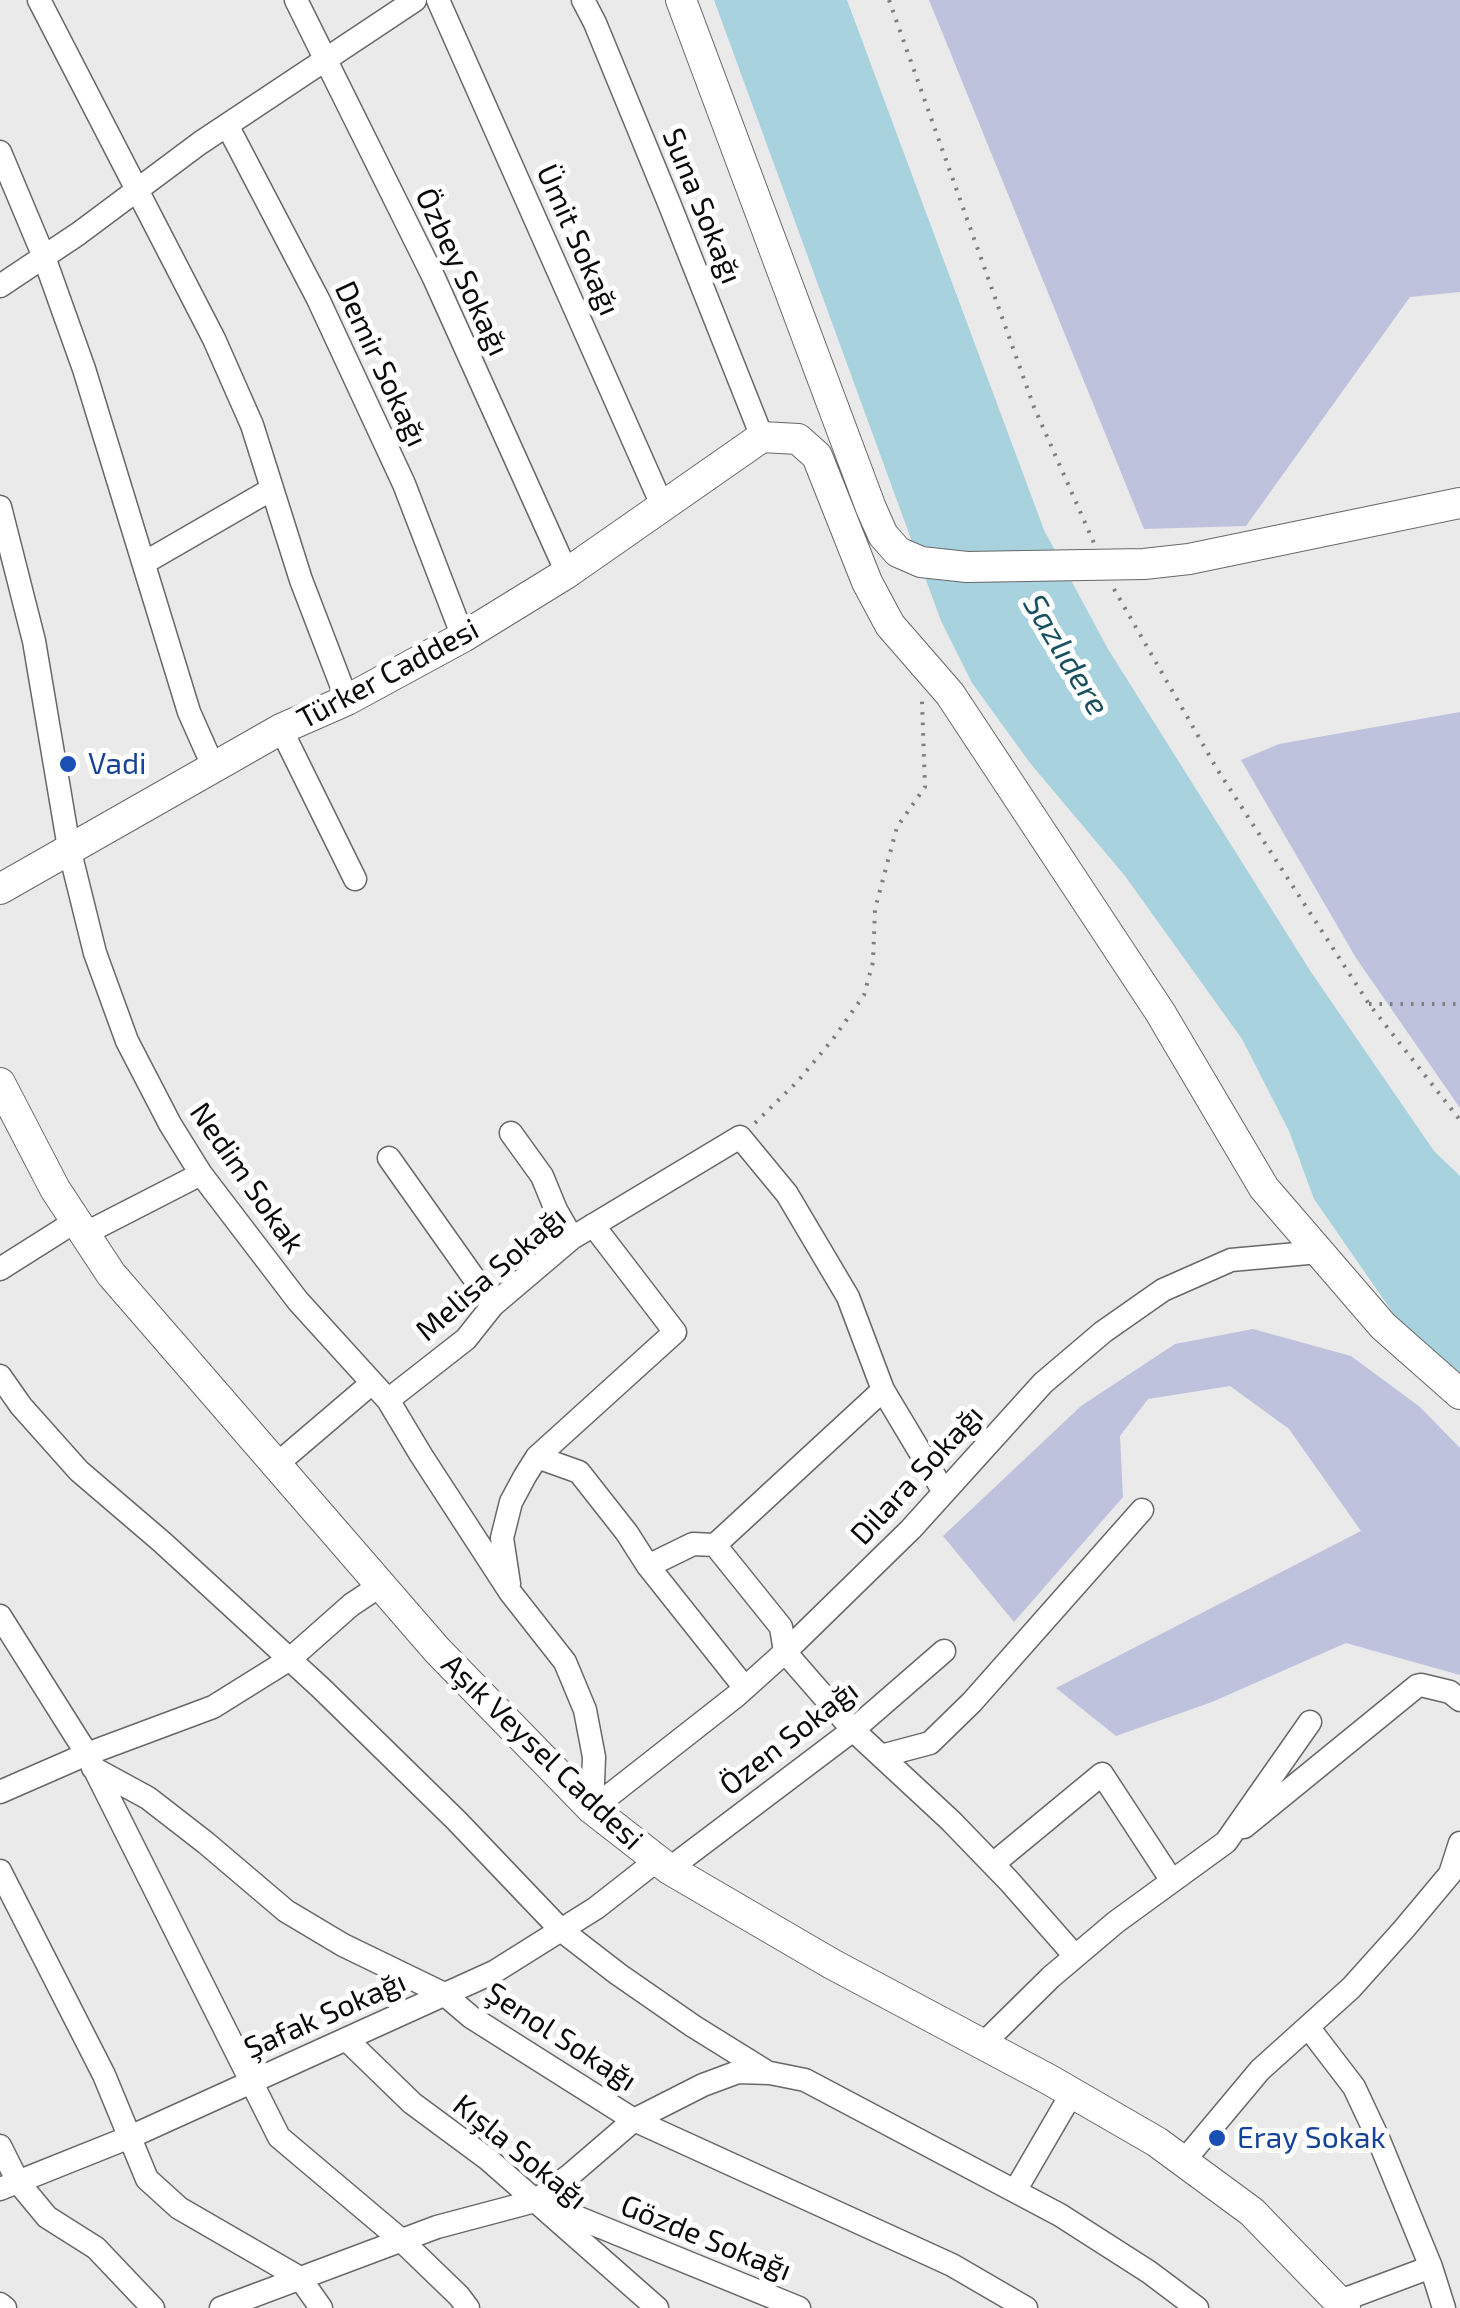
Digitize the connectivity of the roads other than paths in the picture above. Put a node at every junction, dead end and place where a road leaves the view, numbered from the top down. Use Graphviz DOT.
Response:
graph roads {
  1 [pos="39,0"];
  2 [pos="296,0"];
  3 [pos="416,0"];
  4 [pos="438,0"];
  5 [pos="583,0"];
  6 [pos="681,0"];
  7 [pos="324,60"];
  8 [pos="227,126"];
  9 [pos="0,152"];
  10 [pos="136,191"];
  11 [pos="44,257"];
  12 [pos="0,286"];
  13 [pos="762,437"];
  14 [pos="272,489"];
  15 [pos="662,504"];
  16 [pos="1460,504"];
  17 [pos="0,506"];
  18 [pos="144,563"];
  19 [pos="567,573"];
  20 [pos="463,637"];
  21 [pos="347,700"];
  22 [pos="281,729"];
  23 [pos="213,766"];
  24 [pos="69,848"];
  25 [pos="354,879"];
  26 [pos="0,889"];
  27 [pos="0,1083"];
  28 [pos="510,1134"];
  29 [pos="390,1158"];
  30 [pos="201,1174"];
  31 [pos="593,1225"];
  32 [pos="80,1227"];
  33 [pos="572,1238"];
  34 [pos="1319,1252"];
  35 [pos="0,1270"];
  36 [pos="492,1306"];
  37 [pos="0,1376"];
  38 [pos="882,1390"];
  39 [pos="380,1392"];
  40 [pos="1460,1394"];
  41 [pos="538,1457"];
  42 [pos="277,1464"];
  43 [pos="944,1492"];
  44 [pos="1142,1510"];
  45 [pos="715,1544"];
  46 [pos="648,1566"];
  47 [pos="381,1585"];
  48 [pos="510,1592"];
  49 [pos="0,1616"];
  50 [pos="944,1651"];
  51 [pos="784,1652"];
  52 [pos="290,1659"];
  53 [pos="745,1688"];
  54 [pos="1460,1700"];
  55 [pos="1310,1722"];
  56 [pos="853,1730"];
  57 [pos="881,1756"];
  58 [pos="90,1761"];
  59 [pos="0,1792"];
  60 [pos="592,1810"];
  61 [pos="1226,1842"];
  62 [pos="1460,1843"];
  63 [pos="993,1864"];
  64 [pos="662,1865"];
  65 [pos="0,1871"];
  66 [pos="1172,1881"];
  67 [pos="560,1930"];
  68 [pos="1075,1956"];
  69 [pos="444,1994"];
  70 [pos="1308,2026"];
  71 [pos="346,2039"];
  72 [pos="983,2044"];
  73 [pos="770,2074"];
  74 [pos="251,2082"];
  75 [pos="1072,2093"];
  76 [pos="634,2120"];
  77 [pos="130,2138"];
  78 [pos="0,2146"];
  79 [pos="1183,2162"];
  80 [pos="9,2185"];
  81 [pos="1015,2192"];
  82 [pos="535,2200"];
  83 [pos="401,2240"];
  84 [pos="1431,2267"];
  85 [pos="300,2278"];
  86 [pos="1342,2304"];
  87 [pos="154,2308"];
  88 [pos="221,2308"];
  89 [pos="321,2308"];
  90 [pos="468,2308"];
  91 [pos="657,2308"];
  92 [pos="799,2308"];
  93 [pos="1026,2308"];
  94 [pos="1197,2308"];
  95 [pos="1444,2308"];
  1 -- 10 [label="street"];
  2 -- 7 [label="street, Özbey Sokağı"];
  3 -- 7 [label="street"];
  4 -- 15 [label="street, Ümit Sokağı"];
  5 -- 13 [label="street, Suna Sokağı"];
  6 -- 16 [label="street"];
  7 -- 8 [label="street"];
  7 -- 19 [label="street, Özbey Sokağı"];
  8 -- 10 [label="street"];
  8 -- 20 [label="street, Demir Sokağı"];
  9 -- 11 [label="street"];
  10 -- 11 [label="street"];
  10 -- 14 [label="street"];
  11 -- 12 [label="street"];
  11 -- 18 [label="street"];
  13 -- 15 [label="street, Türker Caddesi"];
  13 -- 34 [label="street"];
  14 -- 18 [label="street"];
  14 -- 21 [label="street"];
  15 -- 19 [label="street, Türker Caddesi"];
  17 -- 24 [label="street, Nedim Sokak"];
  18 -- 23 [label="street"];
  19 -- 20 [label="street, Türker Caddesi"];
  20 -- 21 [label="street, Türker Caddesi"];
  21 -- 22 [label="street, Türker Caddesi"];
  22 -- 23 [label="street, Türker Caddesi"];
  22 -- 25 [label="street"];
  23 -- 24 [label="street, Türker Caddesi"];
  24 -- 26 [label="street, Türker Caddesi"];
  24 -- 30 [label="street, Nedim Sokak"];
  27 -- 32 [label="street, Aşık Veysel Caddesi"];
  28 -- 33 [label="street"];
  29 -- 36 [label="street"];
  30 -- 32 [label="street"];
  30 -- 39 [label="street, Nedim Sokak"];
  31 -- 33 [label="street, Melisa Sokağı"];
  31 -- 38 [label="street, Melisa Sokağı"];
  31 -- 41 [label="street"];
  32 -- 35 [label="street"];
  32 -- 42 [label="street, Aşık Veysel Caddesi"];
  33 -- 36 [label="street, Melisa Sokağı"];
  34 -- 40 [label="street"];
  34 -- 43 [label="street, Dilara Sokağı"];
  36 -- 39 [label="street, Melisa Sokağı"];
  37 -- 52 [label="street"];
  38 -- 43 [label="street"];
  38 -- 45 [label="street"];
  39 -- 42 [label="street, Melisa Sokağı"];
  39 -- 48 [label="street, Nedim Sokak"];
  41 -- 46 [label="street"];
  41 -- 48 [label="street"];
  42 -- 47 [label="street, Aşık Veysel Caddesi"];
  43 -- 51 [label="street, Dilara Sokağı"];
  44 -- 57 [label="street"];
  45 -- 46 [label="street"];
  45 -- 51 [label="street"];
  46 -- 53 [label="street"];
  47 -- 52 [label="street"];
  47 -- 60 [label="street, Aşık Veysel Caddesi"];
  48 -- 60 [label="street, Nedim Sokak"];
  49 -- 58 [label="street"];
  50 -- 56 [label="street, Özen Sokağı"];
  51 -- 53 [label="street, Dilara Sokağı"];
  51 -- 56 [label="street"];
  52 -- 58 [label="street"];
  52 -- 67 [label="street"];
  53 -- 60 [label="street, Dilara Sokağı"];
  54 -- 61 [label="street"];
  55 -- 61 [label="street"];
  56 -- 57 [label="street"];
  56 -- 64 [label="street, Özen Sokağı"];
  57 -- 63 [label="street"];
  58 -- 59 [label="street"];
  58 -- 69 [label="street, Şenol Sokağı"];
  58 -- 74 [label="street"];
  60 -- 64 [label="street, Aşık Veysel Caddesi"];
  61 -- 66 [label="street"];
  62 -- 70 [label="street"];
  63 -- 66 [label="street"];
  63 -- 68 [label="street"];
  64 -- 67 [label="street, Şafak Sokağı"];
  64 -- 72 [label="street, Aşık Veysel Caddesi"];
  65 -- 77 [label="street"];
  66 -- 68 [label="street"];
  67 -- 69 [label="street, Şafak Sokağı"];
  67 -- 73 [label="street"];
  68 -- 72 [label="street"];
  69 -- 71 [label="street, Şafak Sokağı"];
  69 -- 76 [label="street, Şenol Sokağı"];
  70 -- 79 [label="street"];
  70 -- 84 [label="street"];
  71 -- 74 [label="street, Şafak Sokağı"];
  71 -- 82 [label="street, Kışla Sokağı"];
  72 -- 75 [label="street, Aşık Veysel Caddesi"];
  73 -- 76 [label="street"];
  73 -- 81 [label="street"];
  74 -- 77 [label="street, Şafak Sokağı"];
  74 -- 83 [label="street"];
  75 -- 79 [label="street, Aşık Veysel Caddesi"];
  75 -- 81 [label="street"];
  76 -- 82 [label="street"];
  76 -- 93 [label="street, Şenol Sokağı"];
  77 -- 80 [label="street, Şafak Sokağı"];
  77 -- 85 [label="street"];
  78 -- 80 [label="street"];
  79 -- 86 [label="street, Aşık Veysel Caddesi"];
  80 -- 87 [label="street"];
  81 -- 94 [label="street"];
  82 -- 83 [label="street"];
  82 -- 91 [label="street, Kışla Sokağı"];
  82 -- 92 [label="street, Gözde Sokağı"];
  83 -- 85 [label="street"];
  83 -- 90 [label="street"];
  84 -- 86 [label="street"];
  84 -- 95 [label="street"];
  85 -- 88 [label="street"];
  85 -- 89 [label="street"];
}
